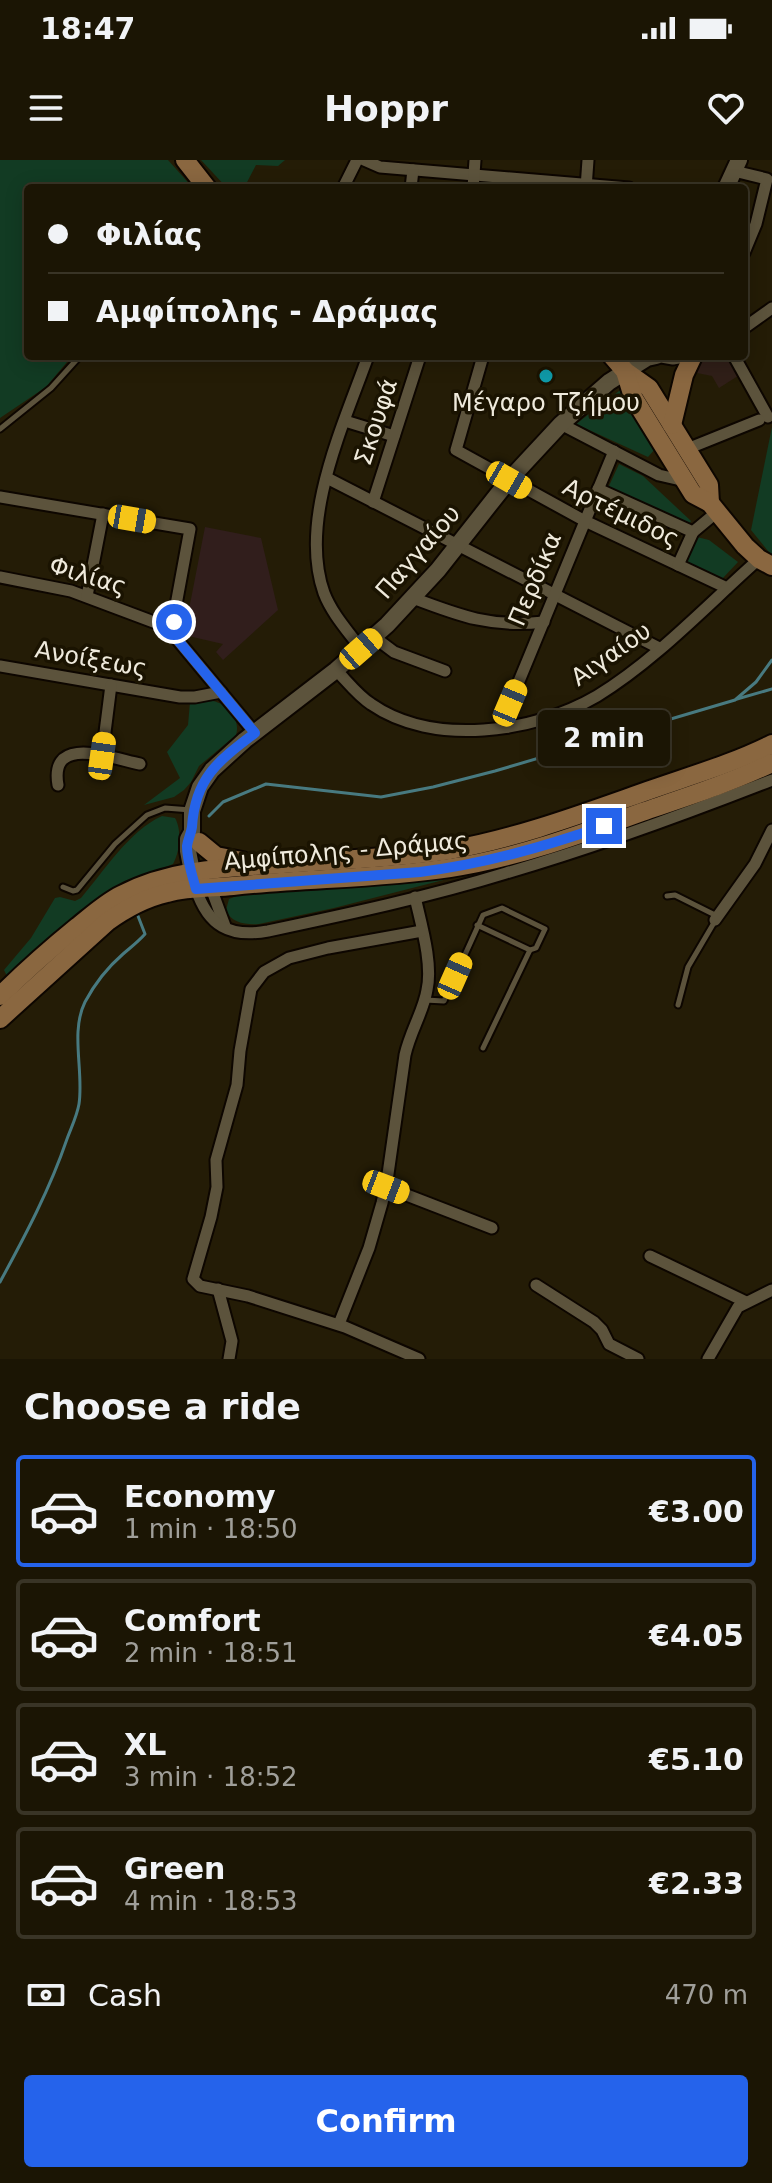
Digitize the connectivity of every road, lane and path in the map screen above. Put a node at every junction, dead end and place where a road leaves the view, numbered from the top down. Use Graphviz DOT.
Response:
graph roads {
  1 [pos="185,160"];
  2 [pos="357,160"];
  3 [pos="364,160"];
  4 [pos="475,160"];
  5 [pos="588,160"];
  6 [pos="736,165"];
  7 [pos="413,170"];
  8 [pos="770,180"];
  9 [pos="473,182"];
  10 [pos="204,184"];
  11 [pos="345,184"];
  12 [pos="411,184"];
  13 [pos="530,184"];
  14 [pos="586,184"];
  15 [pos="728,184"];
  16 [pos="748,243"];
  17 [pos="772,308"];
  18 [pos="748,325"];
  19 [pos="76,360"];
  20 [pos="367,360"];
  21 [pos="419,360"];
  22 [pos="482,360"];
  23 [pos="615,360"];
  24 [pos="644,360"];
  25 [pos="690,360"];
  26 [pos="736,360"];
  27 [pos="625,371"];
  28 [pos="345,421"];
  29 [pos="561,424"];
  30 [pos="672,425"];
  31 [pos="0,429"];
  32 [pos="394,436"];
  33 [pos="687,449"];
  34 [pos="614,451"];
  35 [pos="327,478"];
  36 [pos="509,480"];
  37 [pos="685,481"];
  38 [pos="598,489"];
  39 [pos="0,497"];
  40 [pos="373,502"];
  41 [pos="714,508"];
  42 [pos="103,514"];
  43 [pos="585,521"];
  44 [pos="693,532"];
  45 [pos="457,545"];
  46 [pos="766,562"];
  47 [pos="678,565"];
  48 [pos="0,577"];
  49 [pos="727,588"];
  50 [pos="554,595"];
  51 [pos="87,596"];
  52 [pos="413,598"];
  53 [pos="544,622"];
  54 [pos="171,632"];
  55 [pos="374,637"];
  56 [pos="659,648"];
  57 [pos="361,649"];
  58 [pos="0,666"];
  59 [pos="336,670"];
  60 [pos="445,671"];
  61 [pos="111,685"];
  62 [pos="221,692"];
  63 [pos="508,727"];
  64 [pos="255,733"];
  65 [pos="772,744"];
  66 [pos="102,756"];
  67 [pos="772,763"];
  68 [pos="140,764"];
  69 [pos="772,780"];
  70 [pos="58,785"];
  71 [pos="194,826"];
  72 [pos="772,830"];
  73 [pos="313,862"];
  74 [pos="201,880"];
  75 [pos="63,887"];
  76 [pos="667,896"];
  77 [pos="415,897"];
  78 [pos="131,899"];
  79 [pos="716,918"];
  80 [pos="477,925"];
  81 [pos="422,931"];
  82 [pos="530,950"];
  83 [pos="0,996"];
  84 [pos="424,1000"];
  85 [pos="678,1005"];
  86 [pos="0,1019"];
  87 [pos="483,1048"];
  88 [pos="386,1187"];
  89 [pos="492,1228"];
  90 [pos="650,1256"];
  91 [pos="536,1285"];
  92 [pos="218,1289"];
  93 [pos="772,1290"];
  94 [pos="746,1302"];
  95 [pos="339,1324"];
  96 [pos="229,1359"];
  97 [pos="419,1359"];
  98 [pos="638,1359"];
  99 [pos="708,1359"];
  1 -- 10 [label="main road"];
  2 -- 11 [label="street"];
  3 -- 7 [label="street"];
  4 -- 9 [label="street"];
  5 -- 14 [label="street"];
  6 -- 8 [label="street"];
  6 -- 15 [label="main road"];
  7 -- 9 [label="street"];
  7 -- 12 [label="street"];
  8 -- 16 [label="street"];
  9 -- 13 [label="street"];
  17 -- 18 [label="street"];
  19 -- 31 [label="lane"];
  20 -- 28 [label="street"];
  21 -- 32 [label="street, Σκουφά"];
  22 -- 36 [label="street, Αρτέμιδος"];
  23 -- 27 [label="main road"];
  24 -- 27 [label="main road"];
  25 -- 30 [label="main road"];
  26 -- 33 [label="street"];
  27 -- 29 [label="main road, Παγγαίου"];
  27 -- 30 [label="main road"];
  27 -- 37 [label="main road"];
  28 -- 32 [label="street"];
  28 -- 35 [label="street"];
  29 -- 34 [label="street"];
  29 -- 36 [label="main road, Παγγαίου"];
  30 -- 33 [label="main road"];
  32 -- 40 [label="street, Σκουφά"];
  33 -- 41 [label="main road"];
  34 -- 37 [label="street"];
  34 -- 38 [label="street, Περδίκα"];
  35 -- 40 [label="street"];
  35 -- 57 [label="street"];
  36 -- 43 [label="street, Αρτέμιδος"];
  36 -- 45 [label="main road, Παγγαίου"];
  37 -- 41 [label="main road"];
  38 -- 43 [label="street, Περδίκα"];
  38 -- 44 [label="street"];
  39 -- 42 [label="street"];
  40 -- 45 [label="street"];
  41 -- 44 [label="street"];
  41 -- 46 [label="main road"];
  42 -- 51 [label="street"];
  42 -- 54 [label="street"];
  43 -- 47 [label="street, Αρτέμιδος"];
  43 -- 50 [label="street, Περδίκα"];
  44 -- 47 [label="street"];
  45 -- 50 [label="street"];
  45 -- 52 [label="main road, Παγγαίου"];
  46 -- 49 [label="street, Αιγαίου"];
  47 -- 49 [label="street, Αρτέμιδος"];
  48 -- 51 [label="street, Φιλίας"];
  49 -- 56 [label="street, Αιγαίου"];
  50 -- 53 [label="street, Περδίκα"];
  50 -- 56 [label="street"];
  51 -- 54 [label="street, Φιλίας"];
  52 -- 53 [label="street"];
  52 -- 55 [label="main road, Παγγαίου"];
  53 -- 63 [label="street, Περδίκα"];
  54 -- 62 [label="street, Φιλίας"];
  55 -- 57 [label="main road, Παγγαίου"];
  55 -- 60 [label="street"];
  56 -- 63 [label="street, Αιγαίου"];
  57 -- 59 [label="main road, Παγγαίου"];
  58 -- 61 [label="street, Ανοίξεως"];
  59 -- 63 [label="street, Αιγαίου"];
  59 -- 64 [label="main road, Παγγαίου"];
  61 -- 62 [label="street, Ανοίξεως"];
  61 -- 66 [label="street"];
  62 -- 64 [label="street, Φιλίας"];
  64 -- 71 [label="main road, Παγγαίου"];
  65 -- 73 [label="main road, Αμφίπολης - Δράμας"];
  66 -- 68 [label="street"];
  66 -- 70 [label="street"];
  67 -- 74 [label="main road, Αμφίπολης - Δράμας"];
  69 -- 77 [label="street"];
  71 -- 73 [label="main road"];
  71 -- 74 [label="main road"];
  71 -- 75 [label="lane"];
  72 -- 79 [label="street"];
  73 -- 74 [label="main road, Αμφίπολης - Δράμας"];
  74 -- 77 [label="street"];
  74 -- 78 [label="main road, Αμφίπολης - Δράμας"];
  76 -- 79 [label="lane"];
  77 -- 81 [label="street"];
  78 -- 83 [label="main road, Αμφίπολης - Δράμας"];
  78 -- 86 [label="main road, Αμφίπολης - Δράμας"];
  79 -- 85 [label="lane"];
  80 -- 82 [label="lane"];
  80 -- 82 [label="lane"];
  80 -- 84 [label="lane"];
  81 -- 84 [label="street"];
  81 -- 92 [label="street"];
  82 -- 87 [label="lane"];
  84 -- 88 [label="street"];
  88 -- 89 [label="street"];
  88 -- 95 [label="street"];
  90 -- 94 [label="street"];
  91 -- 98 [label="street"];
  92 -- 95 [label="street"];
  92 -- 96 [label="street"];
  93 -- 94 [label="street"];
  94 -- 99 [label="street"];
  95 -- 97 [label="street"];
}
